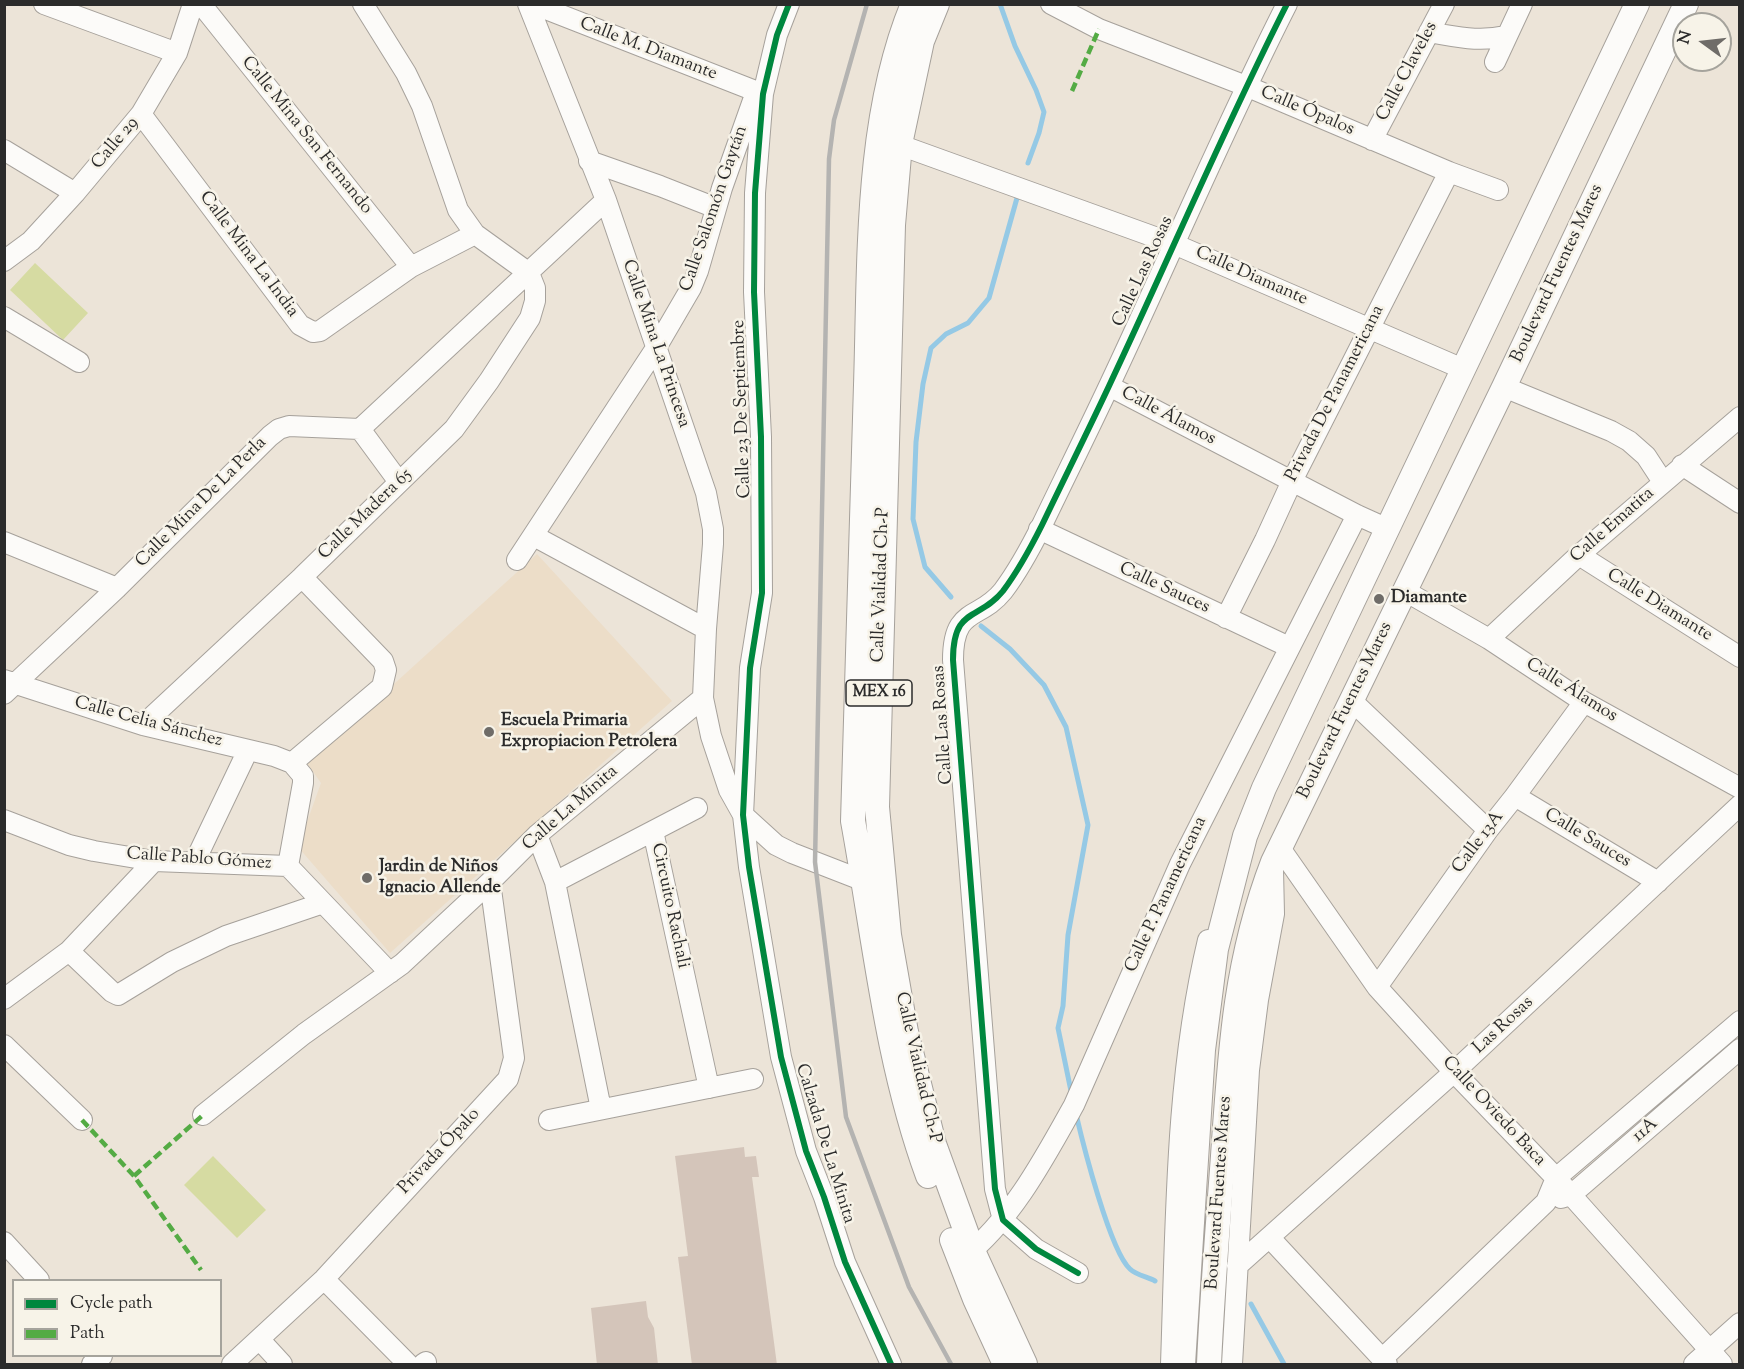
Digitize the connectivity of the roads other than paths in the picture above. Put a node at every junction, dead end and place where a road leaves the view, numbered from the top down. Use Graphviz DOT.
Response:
graph roads {
  1 [pos="44,4"];
  2 [pos="193,4"];
  3 [pos="201,4"];
  4 [pos="363,4"];
  5 [pos="528,4"];
  6 [pos="533,4"];
  7 [pos="789,4"];
  8 [pos="913,4"];
  9 [pos="937,4"];
  10 [pos="1051,4"];
  11 [pos="1287,4"];
  12 [pos="1444,4"];
  13 [pos="1522,4"];
  14 [pos="1637,4"];
  15 [pos="1686,4"];
  16 [pos="1429,32"];
  17 [pos="1506,36"];
  18 [pos="177,53"];
  19 [pos="1495,62"];
  20 [pos="1246,86"];
  21 [pos="760,93"];
  22 [pos="141,114"];
  23 [pos="1372,140"];
  24 [pos="890,141"];
  25 [pos="4,150"];
  26 [pos="589,161"];
  27 [pos="1449,172"];
  28 [pos="1498,190"];
  29 [pos="75,193"];
  30 [pos="606,200"];
  31 [pos="716,208"];
  32 [pos="475,234"];
  33 [pos="1174,244"];
  34 [pos="4,261"];
  35 [pos="411,267"];
  36 [pos="529,273"];
  37 [pos="4,317"];
  38 [pos="1369,329"];
  39 [pos="656,348"];
  40 [pos="79,362"];
  41 [pos="1464,369"];
  42 [pos="1109,386"];
  43 [pos="1504,387"];
  44 [pos="1740,417"];
  45 [pos="360,429"];
  46 [pos="1682,465"];
  47 [pos="1292,481"];
  48 [pos="399,482"];
  49 [pos="1663,482"];
  50 [pos="1740,504"];
  51 [pos="1357,515"];
  52 [pos="1039,529"];
  53 [pos="1388,529"];
  54 [pos="534,536"];
  55 [pos="4,542"];
  56 [pos="1579,555"];
  57 [pos="517,560"];
  58 [pos="302,577"];
  59 [pos="117,588"];
  60 [pos="1405,591"];
  61 [pos="1226,618"];
  62 [pos="705,630"];
  63 [pos="1489,639"];
  64 [pos="1288,647"];
  65 [pos="1740,657"];
  66 [pos="8,686"];
  67 [pos="703,698"];
  68 [pos="1352,701"];
  69 [pos="1584,702"];
  70 [pos="143,724"];
  71 [pos="248,750"];
  72 [pos="292,763"];
  73 [pos="1264,788"];
  74 [pos="1740,788"];
  75 [pos="1515,796"];
  76 [pos="1740,806"];
  77 [pos="697,808"];
  78 [pos="743,815"];
  79 [pos="6,823"];
  80 [pos="1488,830"];
  81 [pos="653,831"];
  82 [pos="537,835"];
  83 [pos="1276,855"];
  84 [pos="154,861"];
  85 [pos="195,861"];
  86 [pos="288,866"];
  87 [pos="490,882"];
  88 [pos="555,882"];
  89 [pos="874,882"];
  90 [pos="1658,882"];
  91 [pos="323,903"];
  92 [pos="69,951"];
  93 [pos="390,973"];
  94 [pos="1377,987"];
  95 [pos="4,999"];
  96 [pos="1740,1021"];
  97 [pos="4,1045"];
  98 [pos="1740,1049"];
  99 [pos="1454,1071"];
  100 [pos="753,1079"];
  101 [pos="709,1088"];
  102 [pos="601,1109"];
  103 [pos="203,1115"];
  104 [pos="82,1120"];
  105 [pos="549,1120"];
  106 [pos="1556,1178"];
  107 [pos="1571,1195"];
  108 [pos="1546,1202"];
  109 [pos="1003,1220"];
  110 [pos="1270,1238"];
  111 [pos="4,1242"];
  112 [pos="966,1256"];
  113 [pos="1238,1266"];
  114 [pos="1078,1273"];
  115 [pos="37,1279"];
  116 [pos="324,1279"];
  117 [pos="1740,1323"];
  118 [pos="258,1339"];
  119 [pos="1715,1357"];
  120 [pos="1384,1362"];
  121 [pos="419,1364"];
  122 [pos="232,1365"];
  123 [pos="282,1365"];
  124 [pos="891,1365"];
  125 [pos="1005,1365"];
  126 [pos="1025,1365"];
  127 [pos="1170,1365"];
  128 [pos="1183,1365"];
  129 [pos="1209,1365"];
  130 [pos="1232,1365"];
  131 [pos="1694,1365"];
  1 -- 18 [label="street"];
  2 -- 18 [label="street, Calle 29"];
  3 -- 35 [label="street, Calle Mina San Fernando"];
  4 -- 32 [label="street"];
  5 -- 26 [label="street, Calle Mina La Princesa"];
  6 -- 21 [label="street, Calle M. Diamante"];
  7 -- 21 [label="street, Calle 23 De Septiembre"];
  8 -- 24 [label="main road, Calle Vialidad Ch-P / MEX 16"];
  9 -- 24 [label="main road, Calle Vialidad Ch-P / MEX 16"];
  10 -- 20 [label="street, Calle Ópalos"];
  11 -- 20 [label="street, Calle Las Rosas"];
  12 -- 16 [label="street, Calle Claveles"];
  13 -- 17 [label="street"];
  14 -- 41 [label="main road, Boulevard Fuentes Mares"];
  15 -- 43 [label="main road, Boulevard Fuentes Mares"];
  16 -- 17 [label="street"];
  16 -- 23 [label="street, Calle Claveles"];
  17 -- 19 [label="street"];
  18 -- 22 [label="street, Calle 29"];
  20 -- 23 [label="street, Calle Ópalos"];
  20 -- 33 [label="street, Calle Las Rosas"];
  21 -- 31 [label="street, Calle Salomón Gaytán"];
  21 -- 78 [label="street, Calle 23 De Septiembre"];
  22 -- 29 [label="street, Calle 29"];
  22 -- 35 [label="street, Calle Mina La India"];
  23 -- 27 [label="street, Calle Ópalos"];
  24 -- 33 [label="street, Calle Diamante"];
  24 -- 89 [label="main road, Calle Vialidad Ch-P / MEX 16"];
  25 -- 29 [label="street"];
  26 -- 30 [label="street, Calle Mina La Princesa"];
  26 -- 31 [label="street"];
  27 -- 28 [label="street, Calle Ópalos"];
  27 -- 38 [label="street, Privada De Panamericana"];
  29 -- 34 [label="street, Calle 29"];
  30 -- 36 [label="street"];
  30 -- 39 [label="street, Calle Mina La Princesa"];
  31 -- 39 [label="street, Calle Salomón Gaytán"];
  32 -- 35 [label="street, Calle Mina La India"];
  32 -- 36 [label="street"];
  33 -- 38 [label="street, Calle Diamante"];
  33 -- 42 [label="street, Calle Las Rosas"];
  36 -- 45 [label="street"];
  36 -- 48 [label="street, Calle Madera 65"];
  37 -- 40 [label="street"];
  38 -- 41 [label="street, Calle Diamante"];
  38 -- 47 [label="street, Privada De Panamericana"];
  39 -- 54 [label="street, Calle Salomón Gaytán"];
  39 -- 62 [label="street, Calle Mina La Princesa"];
  41 -- 53 [label="main road, Boulevard Fuentes Mares"];
  42 -- 47 [label="street, Calle Álamos"];
  42 -- 52 [label="street, Calle Las Rosas"];
  43 -- 49 [label="street"];
  43 -- 60 [label="main road, Boulevard Fuentes Mares"];
  44 -- 46 [label="street, Calle Ematita"];
  45 -- 48 [label="street"];
  45 -- 59 [label="street, Calle Mina De La Perla"];
  46 -- 49 [label="street, Calle Ematita"];
  46 -- 50 [label="street"];
  47 -- 51 [label="street, Calle Álamos"];
  47 -- 61 [label="street, Privada De Panamericana"];
  48 -- 58 [label="street, Calle Madera 65"];
  49 -- 56 [label="street, Calle Ematita"];
  51 -- 53 [label="street, Calle Álamos"];
  51 -- 64 [label="street, Calle P. Panamericana"];
  52 -- 61 [label="street, Calle Sauces"];
  52 -- 109 [label="street, Calle Las Rosas"];
  53 -- 73 [label="main road, Boulevard Fuentes Mares"];
  54 -- 57 [label="street, Calle Salomón Gaytán"];
  54 -- 62 [label="street"];
  55 -- 59 [label="street"];
  56 -- 63 [label="street, Calle Ematita"];
  56 -- 65 [label="street, Calle Diamante"];
  58 -- 70 [label="street, Calle Madera 65"];
  58 -- 72 [label="street"];
  59 -- 66 [label="street, Calle Mina De La Perla"];
  60 -- 63 [label="street, Calle Álamos"];
  60 -- 68 [label="main road, Boulevard Fuentes Mares"];
  61 -- 64 [label="street, Calle Sauces"];
  62 -- 67 [label="street, Calle Mina La Princesa"];
  63 -- 69 [label="street, Calle Álamos"];
  64 -- 109 [label="street, Calle P. Panamericana"];
  66 -- 70 [label="street, Calle Celia Sánchez"];
  67 -- 78 [label="street, Calzada De La Minita"];
  67 -- 82 [label="street, Calle La Minita"];
  68 -- 80 [label="street"];
  68 -- 83 [label="main road, Boulevard Fuentes Mares"];
  69 -- 74 [label="street, Calle Álamos"];
  69 -- 75 [label="street, Calle 13A"];
  70 -- 71 [label="street, Calle Celia Sánchez"];
  71 -- 72 [label="street, Calle Celia Sánchez"];
  71 -- 85 [label="street"];
  72 -- 86 [label="street"];
  73 -- 127 [label="street"];
  73 -- 128 [label="main road, Boulevard Fuentes Mares"];
  75 -- 80 [label="street, Calle 13A"];
  75 -- 90 [label="street, Calle Sauces"];
  76 -- 90 [label="street, Las Rosas"];
  77 -- 81 [label="street"];
  78 -- 89 [label="street, Calzada De La Minita"];
  78 -- 124 [label="street, Calzada De La Minita"];
  79 -- 84 [label="street, Calle Pablo Gómez"];
  80 -- 94 [label="street, Calle 13A"];
  81 -- 88 [label="street, Circuito Rachali"];
  81 -- 101 [label="street, Circuito Rachali"];
  82 -- 87 [label="street, Calle La Minita"];
  82 -- 88 [label="street"];
  83 -- 94 [label="street, Calle Oviedo Baca"];
  83 -- 113 [label="street"];
  83 -- 129 [label="main road, Boulevard Fuentes Mares"];
  84 -- 85 [label="street, Calle Pablo Gómez"];
  84 -- 92 [label="street"];
  85 -- 86 [label="street, Calle Pablo Gómez"];
  86 -- 91 [label="street, Calle Pablo Gómez"];
  87 -- 93 [label="street, Calle La Minita"];
  87 -- 116 [label="street, Privada Ópalo"];
  88 -- 102 [label="street"];
  89 -- 112 [label="main road, Calle Vialidad Ch-P / MEX 16"];
  90 -- 99 [label="street, Las Rosas"];
  91 -- 92 [label="street"];
  91 -- 93 [label="street, Calle Pablo Gómez"];
  92 -- 95 [label="street"];
  93 -- 103 [label="street, Calle La Minita"];
  94 -- 99 [label="street, Calle Oviedo Baca"];
  96 -- 106 [label="street"];
  97 -- 104 [label="street"];
  98 -- 107 [label="street, 11A"];
  99 -- 106 [label="street, Calle Oviedo Baca"];
  99 -- 110 [label="street, Las Rosas"];
  100 -- 101 [label="street"];
  101 -- 102 [label="street"];
  102 -- 105 [label="street"];
  106 -- 107 [label="street, Calle Oviedo Baca"];
  106 -- 108 [label="street, 11A"];
  107 -- 108 [label="street, 11A"];
  107 -- 119 [label="street, Calle Oviedo Baca"];
  108 -- 120 [label="street, 11A"];
  109 -- 112 [label="street, Calle P. Panamericana"];
  109 -- 114 [label="street"];
  110 -- 113 [label="street, Las Rosas"];
  110 -- 120 [label="street"];
  111 -- 115 [label="street"];
  112 -- 125 [label="main road, Calle Vialidad Ch-P / MEX 16"];
  112 -- 126 [label="main road, Calle Vialidad Ch-P / MEX 16"];
  113 -- 130 [label="street"];
  116 -- 118 [label="street, Privada Ópalo"];
  116 -- 121 [label="street"];
  117 -- 119 [label="street"];
  118 -- 122 [label="street, Privada Ópalo"];
  118 -- 123 [label="street"];
  119 -- 131 [label="street"];
}
